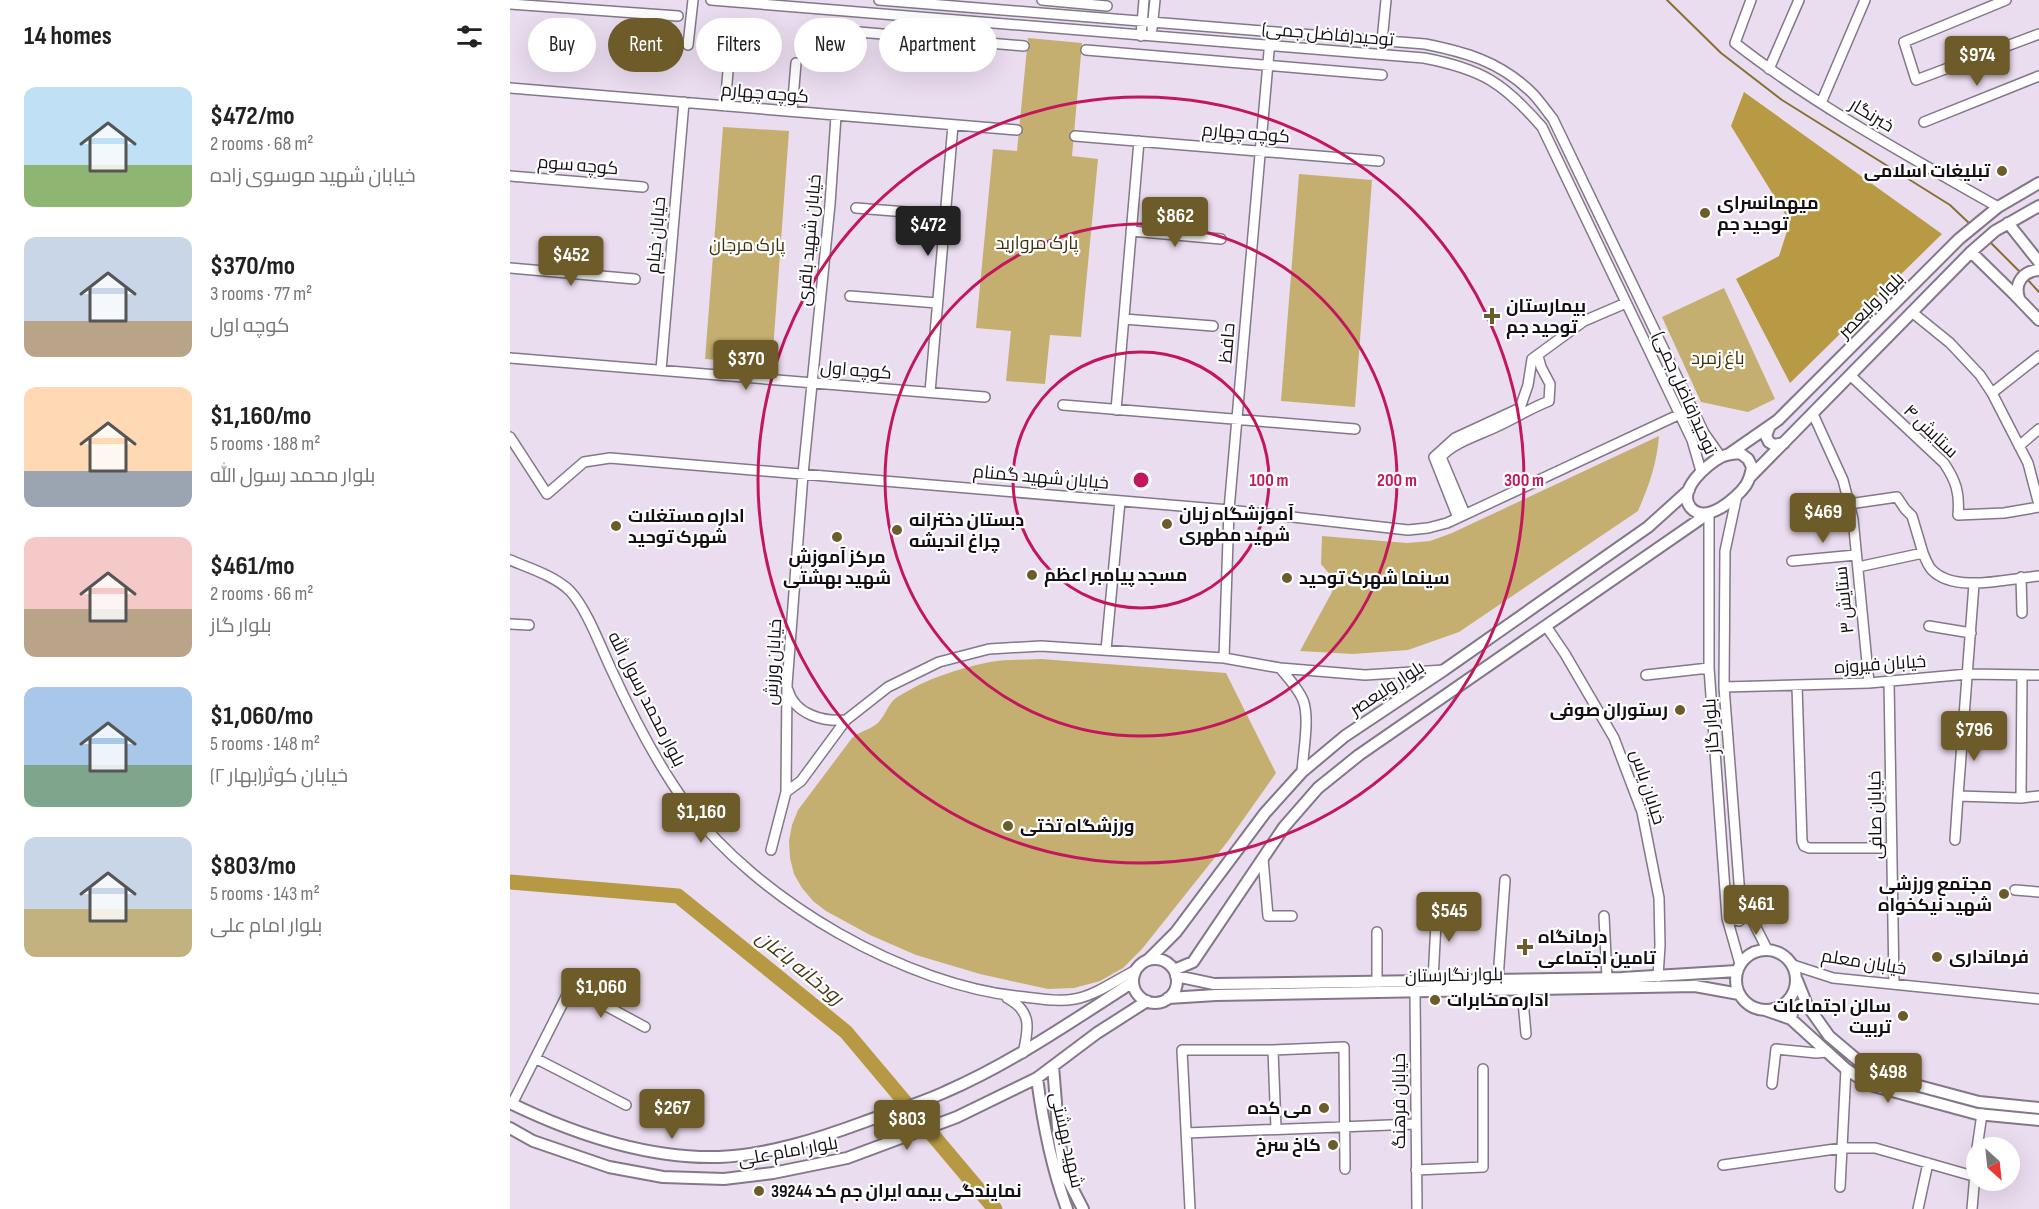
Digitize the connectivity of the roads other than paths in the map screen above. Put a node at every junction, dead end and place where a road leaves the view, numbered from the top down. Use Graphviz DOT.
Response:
graph roads {
  1 [pos="614,0"];
  2 [pos="693,0"];
  3 [pos="711,0"];
  4 [pos="879,0"];
  5 [pos="1042,0"];
  6 [pos="1144,0"];
  7 [pos="1155,0"];
  8 [pos="1386,0"];
  9 [pos="1751,0"];
  10 [pos="1799,0"];
  11 [pos="1865,0"];
  12 [pos="2006,0"];
  13 [pos="923,2"];
  14 [pos="510,4"];
  15 [pos="1107,6"];
  16 [pos="613,11"];
  17 [pos="678,16"];
  18 [pos="922,17"];
  19 [pos="1143,22"];
  20 [pos="1153,23"];
  21 [pos="1271,32"];
  22 [pos="2039,34"];
  23 [pos="1147,37"];
  24 [pos="1382,41"];
  25 [pos="997,44"];
  26 [pos="688,45"];
  27 [pos="1024,46"];
  28 [pos="1270,46"];
  29 [pos="1086,50"];
  30 [pos="1268,66"];
  31 [pos="1768,69"];
  32 [pos="728,72"];
  33 [pos="795,72"];
  34 [pos="1382,75"];
  35 [pos="2039,76"];
  36 [pos="510,88"];
  37 [pos="684,102"];
  38 [pos="1821,103"];
  39 [pos="725,106"];
  40 [pos="792,111"];
  41 [pos="836,116"];
  42 [pos="1924,122"];
  43 [pos="953,124"];
  44 [pos="1017,130"];
  45 [pos="1075,136"];
  46 [pos="1139,141"];
  47 [pos="1260,151"];
  48 [pos="1379,161"];
  49 [pos="510,176"];
  50 [pos="2039,183"];
  51 [pos="643,187"];
  52 [pos="2039,206"];
  53 [pos="1998,207"];
  54 [pos="856,208"];
  55 [pos="945,215"];
  56 [pos="2008,223"];
  57 [pos="1131,231"];
  58 [pos="1221,239"];
  59 [pos="1973,250"];
  60 [pos="1620,254"];
  61 [pos="1607,260"];
  62 [pos="2039,262"];
  63 [pos="510,268"];
  64 [pos="2039,270"];
  65 [pos="635,279"];
  66 [pos="850,296"];
  67 [pos="2019,298"];
  68 [pos="937,303"];
  69 [pos="1626,303"];
  70 [pos="1913,313"];
  71 [pos="1124,319"];
  72 [pos="2039,320"];
  73 [pos="1213,326"];
  74 [pos="2039,356"];
  75 [pos="510,358"];
  76 [pos="1535,358"];
  77 [pos="661,370"];
  78 [pos="1851,376"];
  79 [pos="812,383"];
  80 [pos="930,392"];
  81 [pos="1992,393"];
  82 [pos="985,397"];
  83 [pos="1063,405"];
  84 [pos="1693,408"];
  85 [pos="1116,410"];
  86 [pos="1680,414"];
  87 [pos="1813,414"];
  88 [pos="1237,420"];
  89 [pos="1769,428"];
  90 [pos="1355,429"];
  91 [pos="2039,429"];
  92 [pos="510,437"];
  93 [pos="1785,443"];
  94 [pos="2019,446"];
  95 [pos="1725,456"];
  96 [pos="1701,471"];
  97 [pos="803,474"];
  98 [pos="1750,477"];
  99 [pos="1689,489"];
  100 [pos="1737,495"];
  101 [pos="1120,501"];
  102 [pos="1849,504"];
  103 [pos="2039,506"];
  104 [pos="1229,510"];
  105 [pos="1709,513"];
  106 [pos="1461,516"];
  107 [pos="1727,538"];
  108 [pos="1710,540"];
  109 [pos="1923,553"];
  110 [pos="1856,555"];
  111 [pos="510,560"];
  112 [pos="1792,561"];
  113 [pos="1858,567"];
  114 [pos="2039,576"];
  115 [pos="2021,577"];
  116 [pos="1974,584"];
  117 [pos="2022,613"];
  118 [pos="510,624"];
  119 [pos="529,625"];
  120 [pos="1546,626"];
  121 [pos="1929,626"];
  122 [pos="1971,633"];
  123 [pos="1106,650"];
  124 [pos="1224,658"];
  125 [pos="1280,668"];
  126 [pos="1709,668"];
  127 [pos="1444,670"];
  128 [pos="1968,674"];
  129 [pos="1646,675"];
  130 [pos="2022,675"];
  131 [pos="2039,675"];
  132 [pos="1889,681"];
  133 [pos="1869,683"];
  134 [pos="787,685"];
  135 [pos="1797,686"];
  136 [pos="1724,687"];
  137 [pos="846,720"];
  138 [pos="1302,772"];
  139 [pos="786,792"];
  140 [pos="1958,796"];
  141 [pos="2039,796"];
  142 [pos="2020,798"];
  143 [pos="1955,840"];
  144 [pos="1892,848"];
  145 [pos="771,850"];
  146 [pos="1263,859"];
  147 [pos="1505,880"];
  148 [pos="2015,890"];
  149 [pos="2039,892"];
  150 [pos="1437,904"];
  151 [pos="1748,914"];
  152 [pos="1292,916"];
  153 [pos="1604,916"];
  154 [pos="1727,918"];
  155 [pos="1377,932"];
  156 [pos="1767,950"];
  157 [pos="1148,960"];
  158 [pos="1793,965"];
  159 [pos="1739,968"];
  160 [pos="1136,970"];
  161 [pos="1175,973"];
  162 [pos="1658,976"];
  163 [pos="1606,978"];
  164 [pos="1498,979"];
  165 [pos="1433,980"];
  166 [pos="1797,980"];
  167 [pos="1377,981"];
  168 [pos="1133,982"];
  169 [pos="1894,984"];
  170 [pos="1522,990"];
  171 [pos="1415,992"];
  172 [pos="1739,994"];
  173 [pos="1002,996"];
  174 [pos="1168,998"];
  175 [pos="2039,999"];
  176 [pos="1147,1001"];
  177 [pos="1807,1005"];
  178 [pos="1766,1010"];
  179 [pos="1791,1018"];
  180 [pos="645,1027"];
  181 [pos="1526,1034"];
  182 [pos="1273,1050"];
  183 [pos="1828,1052"];
  184 [pos="1023,1053"];
  185 [pos="535,1058"];
  186 [pos="1053,1066"];
  187 [pos="1482,1069"];
  188 [pos="1846,1069"];
  189 [pos="1037,1078"];
  190 [pos="1772,1084"];
  191 [pos="511,1103"];
  192 [pos="626,1105"];
  193 [pos="2039,1108"];
  194 [pos="1982,1114"];
  195 [pos="2039,1120"];
  196 [pos="1415,1124"];
  197 [pos="1345,1126"];
  198 [pos="510,1128"];
  199 [pos="1276,1128"];
  200 [pos="1186,1133"];
  201 [pos="1979,1137"];
  202 [pos="1842,1148"];
  203 [pos="1928,1163"];
  204 [pos="1723,1165"];
  205 [pos="1345,1169"];
  206 [pos="1416,1170"];
  207 [pos="1966,1174"];
  208 [pos="1840,1187"];
  209 [pos="1973,1191"];
  210 [pos="1067,1209"];
  211 [pos="1083,1209"];
  212 [pos="1190,1209"];
  213 [pos="1417,1209"];
  214 [pos="1918,1209"];
  215 [pos="1972,1209"];
  1 -- 16 [label="street"];
  2 -- 26 [label="street"];
  3 -- 18 [label="street, توحید(فاضل جمی)"];
  4 -- 13 [label="street, توحید(فاضل جمی)"];
  5 -- 15 [label="street"];
  6 -- 19 [label="street"];
  7 -- 20 [label="street"];
  8 -- 24 [label="street"];
  9 -- 31 [label="street, خبرنگار"];
  10 -- 31 [label="street"];
  11 -- 38 [label="street"];
  12 -- 22 [label="street"];
  13 -- 19 [label="street, توحید(فاضل جمی)"];
  14 -- 16 [label="street"];
  16 -- 17 [label="street"];
  18 -- 23 [label="street, توحید(فاضل جمی)"];
  19 -- 20 [label="street, توحید(فاضل جمی)"];
  19 -- 23 [label="street"];
  20 -- 21 [label="street, توحید(فاضل جمی)"];
  20 -- 23 [label="street"];
  21 -- 24 [label="street, توحید(فاضل جمی)"];
  21 -- 28 [label="street, حافظ"];
  23 -- 28 [label="street, توحید(فاضل جمی)"];
  24 -- 60 [label="street, توحید(فاضل جمی)"];
  25 -- 27 [label="street"];
  28 -- 30 [label="street, حافظ"];
  28 -- 61 [label="street, توحید(فاضل جمی)"];
  29 -- 30 [label="street"];
  30 -- 34 [label="street"];
  30 -- 47 [label="street, حافظ"];
  31 -- 38 [label="street, خبرنگار"];
  32 -- 39 [label="street"];
  33 -- 40 [label="street"];
  35 -- 42 [label="street"];
  36 -- 37 [label="street, کوچه چهارم"];
  37 -- 39 [label="street, کوچه چهارم"];
  37 -- 77 [label="street, خیابان خیام"];
  38 -- 53 [label="street, خبرنگار"];
  39 -- 40 [label="street, کوچه چهارم"];
  40 -- 41 [label="street, کوچه چهارم"];
  41 -- 43 [label="street, کوچه چهارم"];
  41 -- 79 [label="street, خیابان شهید باقری"];
  43 -- 44 [label="street, کوچه چهارم"];
  43 -- 55 [label="street"];
  45 -- 46 [label="street, کوچه چهارم"];
  46 -- 47 [label="street, کوچه چهارم"];
  46 -- 57 [label="street"];
  47 -- 48 [label="street, کوچه چهارم"];
  47 -- 88 [label="street, حافظ"];
  49 -- 51 [label="street, کوچه سوم"];
  50 -- 53 [label="main road, بلوار ولیعصر"];
  52 -- 56 [label="main road, بلوار ولیعصر"];
  53 -- 89 [label="main road, بلوار ولیعصر"];
  54 -- 55 [label="street"];
  55 -- 68 [label="street"];
  56 -- 59 [label="main road, بلوار ولیعصر"];
  56 -- 62 [label="main road"];
  57 -- 58 [label="street"];
  57 -- 71 [label="street"];
  59 -- 67 [label="main road"];
  59 -- 70 [label="main road, بلوار ولیعصر"];
  60 -- 61 [label="street"];
  60 -- 84 [label="street, توحید(فاضل جمی)"];
  61 -- 69 [label="street, توحید(فاضل جمی)"];
  63 -- 65 [label="street"];
  64 -- 67 [label="main road"];
  66 -- 68 [label="street"];
  67 -- 72 [label="main road"];
  68 -- 80 [label="street"];
  69 -- 76 [label="street"];
  69 -- 86 [label="street, توحید(فاضل جمی)"];
  70 -- 78 [label="main road, بلوار ولیعصر"];
  70 -- 81 [label="street"];
  71 -- 73 [label="street"];
  71 -- 85 [label="street"];
  74 -- 81 [label="street"];
  75 -- 77 [label="street, کوچه اول"];
  76 -- 106 [label="street"];
  76 -- 106 [label="street"];
  77 -- 79 [label="street, کوچه اول"];
  78 -- 87 [label="main road, بلوار ولیعصر"];
  78 -- 103 [label="street, ستایش ۴"];
  79 -- 80 [label="street, کوچه اول"];
  79 -- 97 [label="street, خیابان شهید باقری"];
  80 -- 82 [label="street, کوچه اول"];
  81 -- 94 [label="street"];
  83 -- 85 [label="street"];
  84 -- 86 [label="street, خیابان شهید گمنام"];
  84 -- 95 [label="street, توحید(فاضل جمی)"];
  85 -- 88 [label="street"];
  86 -- 96 [label="street, توحید(فاضل جمی)"];
  86 -- 106 [label="street, خیابان شهید گمنام"];
  87 -- 93 [label="main road, بلوار ولیعصر"];
  87 -- 102 [label="street, ستایش ۳"];
  88 -- 90 [label="street"];
  88 -- 104 [label="street, حافظ"];
  89 -- 93 [label="main road"];
  89 -- 95 [label="main road, بلوار ولیعصر"];
  91 -- 94 [label="street"];
  92 -- 97 [label="street, خیابان شهید گمنام"];
  93 -- 98 [label="main road, بلوار ولیعصر"];
  94 -- 103 [label="street"];
  95 -- 96 [label="main road, بلوار ولیعصر"];
  95 -- 98 [label="main road"];
  96 -- 99 [label="main road, بلوار ولیعصر"];
  97 -- 101 [label="street, خیابان شهید گمنام"];
  97 -- 134 [label="street, خیابان ورزش"];
  98 -- 100 [label="main road, بلوار ولیعصر"];
  99 -- 105 [label="main road"];
  99 -- 127 [label="main road, بلوار ولیعصر"];
  100 -- 105 [label="main road"];
  100 -- 107 [label="street, بلوار گاز"];
  101 -- 104 [label="street, خیابان شهید گمنام"];
  101 -- 123 [label="street"];
  102 -- 109 [label="street"];
  102 -- 110 [label="street, ستایش ۳"];
  104 -- 106 [label="street, خیابان شهید گمنام"];
  104 -- 124 [label="street, حافظ"];
  105 -- 108 [label="street, بلوار گاز"];
  105 -- 120 [label="main road"];
  107 -- 108 [label="street"];
  107 -- 136 [label="street, بلوار گاز"];
  108 -- 126 [label="street, بلوار گاز"];
  109 -- 113 [label="street"];
  109 -- 116 [label="street"];
  110 -- 112 [label="street"];
  110 -- 113 [label="street, ستایش ۳"];
  111 -- 173 [label="street, بلوار محمد رسول الله"];
  113 -- 133 [label="street, ستایش ۳"];
  114 -- 115 [label="street"];
  115 -- 116 [label="street"];
  115 -- 117 [label="street"];
  116 -- 122 [label="street"];
  118 -- 119 [label="street"];
  120 -- 146 [label="main road"];
  120 -- 162 [label="street, خیابان یاس"];
  121 -- 122 [label="street"];
  122 -- 128 [label="street"];
  123 -- 124 [label="street"];
  123 -- 137 [label="street"];
  124 -- 125 [label="street"];
  125 -- 127 [label="street"];
  125 -- 138 [label="street"];
  126 -- 129 [label="street"];
  126 -- 154 [label="street, بلوار گاز"];
  127 -- 138 [label="main road, بلوار ولیعصر"];
  128 -- 130 [label="street, خیابان فیروزه"];
  128 -- 132 [label="street, خیابان فیروزه"];
  128 -- 140 [label="street"];
  130 -- 131 [label="street, خیابان فیروزه"];
  130 -- 142 [label="street"];
  132 -- 133 [label="street, خیابان فیروزه"];
  132 -- 144 [label="street, خیابان صافی"];
  133 -- 135 [label="street, خیابان فیروزه"];
  134 -- 137 [label="street"];
  134 -- 139 [label="street, خیابان ورزش"];
  135 -- 136 [label="street, خیابان فیروزه"];
  135 -- 144 [label="street"];
  136 -- 151 [label="street, بلوار گاز"];
  137 -- 139 [label="street"];
  138 -- 157 [label="main road, بلوار ولیعصر"];
  139 -- 145 [label="street, خیابان ورزش"];
  140 -- 142 [label="street"];
  140 -- 143 [label="street"];
  141 -- 142 [label="street"];
  144 -- 169 [label="street, خیابان صافی"];
  146 -- 152 [label="street"];
  146 -- 161 [label="main road"];
  147 -- 164 [label="street"];
  148 -- 149 [label="street"];
  150 -- 165 [label="street"];
  151 -- 154 [label="street"];
  151 -- 156 [label="street, بلوار گاز"];
  153 -- 163 [label="street"];
  154 -- 159 [label="street, بلوار گاز"];
  155 -- 167 [label="street"];
  156 -- 158 [label="main road"];
  156 -- 159 [label="main road"];
  157 -- 160 [label="main road"];
  157 -- 161 [label="main road"];
  158 -- 166 [label="main road"];
  158 -- 169 [label="street, خیابان معلم"];
  159 -- 162 [label="main road, بلوار نگارستان"];
  159 -- 172 [label="main road"];
  160 -- 168 [label="main road"];
  160 -- 173 [label="street"];
  161 -- 167 [label="main road, بلوار نگارستان"];
  161 -- 174 [label="main road"];
  162 -- 163 [label="main road, بلوار نگارستان"];
  163 -- 164 [label="main road, بلوار نگارستان"];
  164 -- 165 [label="main road, بلوار نگارستان"];
  165 -- 167 [label="main road, بلوار نگارستان"];
  166 -- 177 [label="main road"];
  166 -- 178 [label="main road"];
  168 -- 176 [label="main road"];
  168 -- 184 [label="main road, بلوار امام علی"];
  169 -- 175 [label="street, خیابان معلم"];
  170 -- 171 [label="main road, بلوار نگارستان"];
  170 -- 172 [label="main road, بلوار نگارستان"];
  170 -- 181 [label="street"];
  171 -- 174 [label="main road, بلوار نگارستان"];
  171 -- 196 [label="street, خیابان فرهنگ"];
  172 -- 178 [label="main road"];
  173 -- 184 [label="street"];
  174 -- 176 [label="main road"];
  176 -- 186 [label="main road, بلوار امام علی"];
  177 -- 179 [label="main road"];
  177 -- 193 [label="main road"];
  178 -- 179 [label="main road"];
  179 -- 183 [label="main road"];
  180 -- 185 [label="street"];
  182 -- 197 [label="street"];
  182 -- 199 [label="street"];
  182 -- 200 [label="street"];
  183 -- 188 [label="main road"];
  183 -- 190 [label="street"];
  184 -- 191 [label="main road, بلوار امام علی"];
  185 -- 191 [label="street"];
  185 -- 192 [label="street"];
  186 -- 189 [label="main road, بلوار امام علی"];
  186 -- 211 [label="main road, شهید بهشتی"];
  187 -- 206 [label="street"];
  188 -- 194 [label="main road"];
  188 -- 202 [label="street"];
  189 -- 198 [label="main road, بلوار امام علی"];
  189 -- 210 [label="main road, شهید بهشتی"];
  194 -- 195 [label="main road"];
  194 -- 201 [label="street"];
  196 -- 197 [label="street"];
  196 -- 206 [label="street, خیابان فرهنگ"];
  197 -- 199 [label="street"];
  197 -- 205 [label="street"];
  199 -- 200 [label="street"];
  200 -- 212 [label="street"];
  202 -- 203 [label="street"];
  202 -- 204 [label="street"];
  202 -- 208 [label="street"];
  203 -- 207 [label="street"];
  203 -- 214 [label="street"];
  206 -- 213 [label="street, خیابان فرهنگ"];
  209 -- 215 [label="street"];
}
